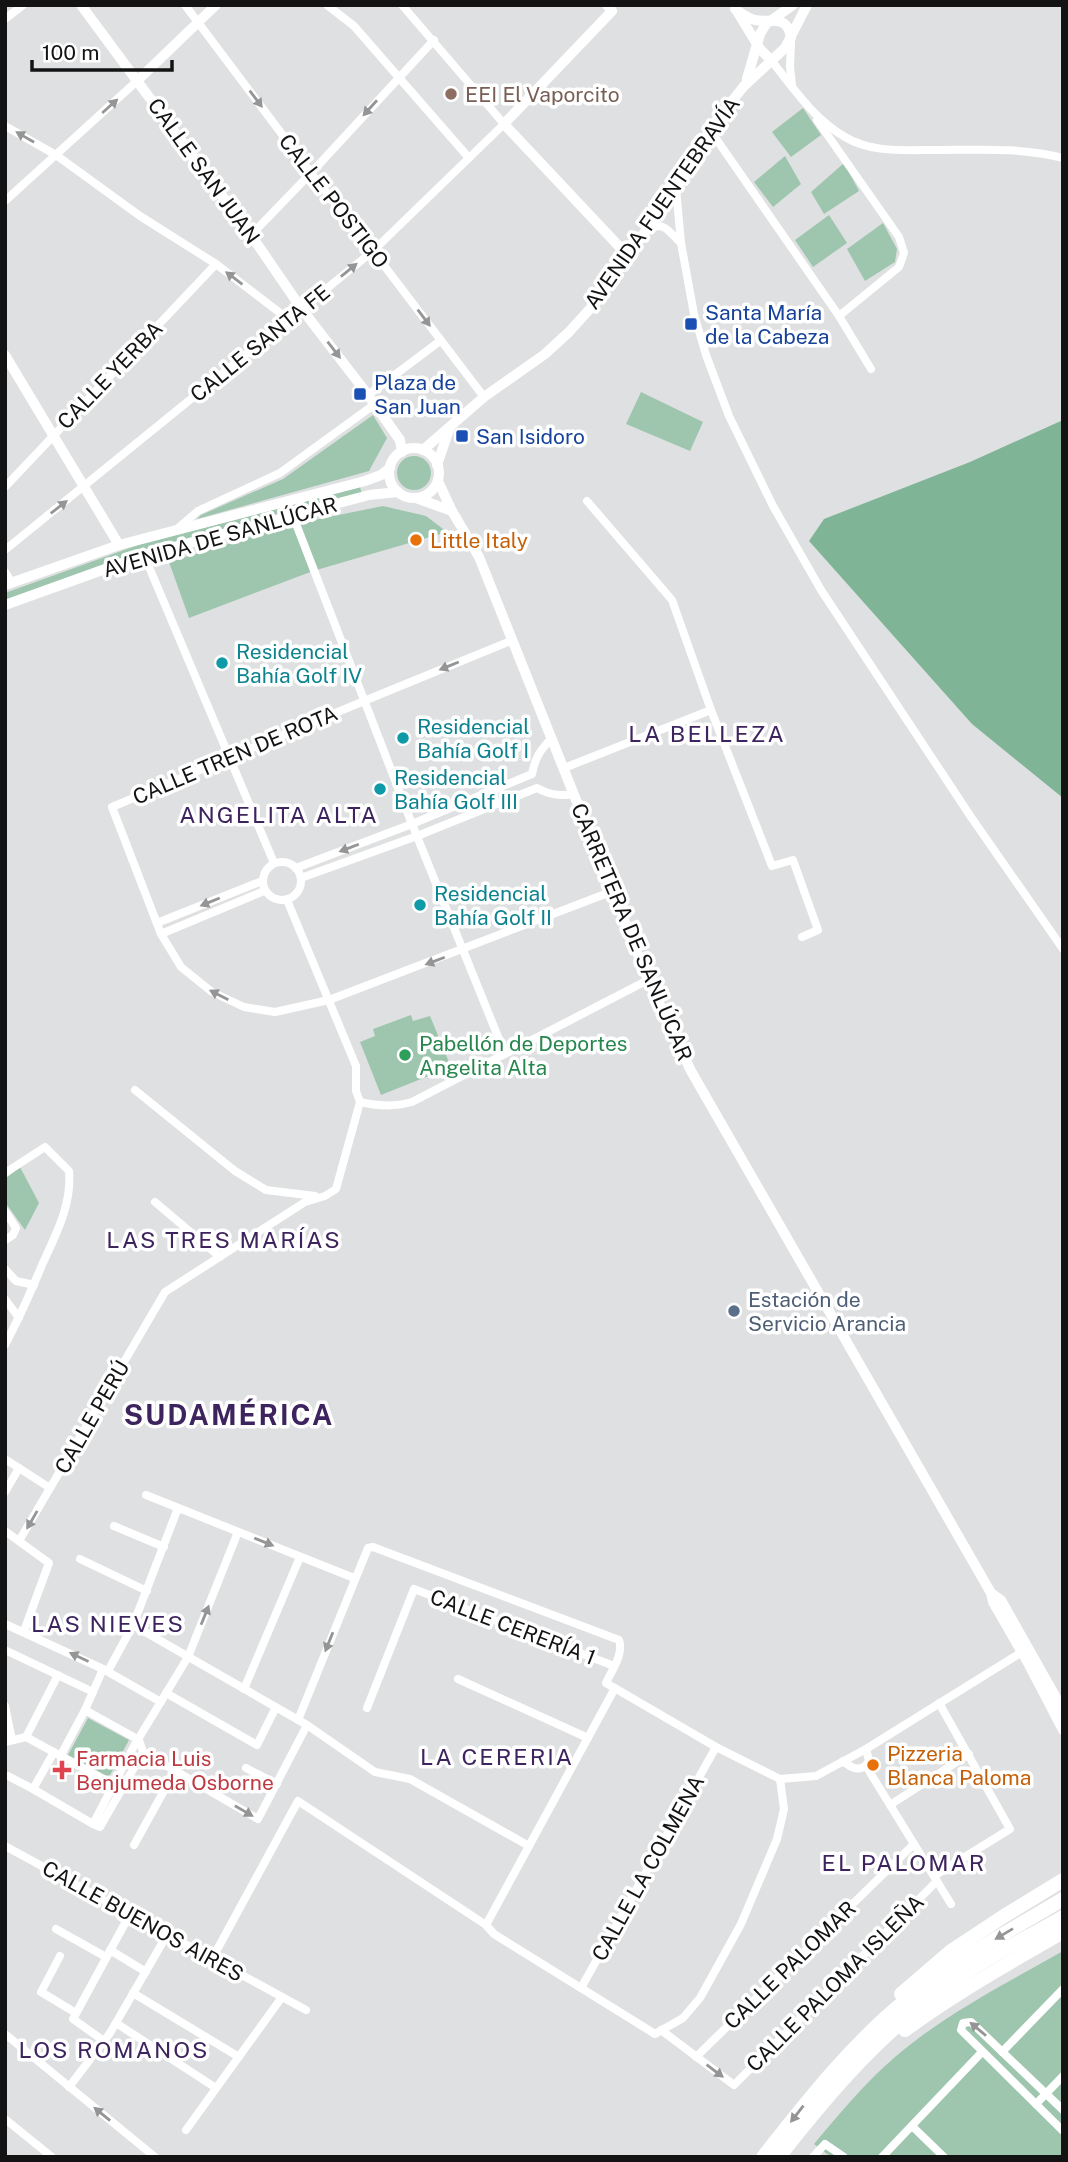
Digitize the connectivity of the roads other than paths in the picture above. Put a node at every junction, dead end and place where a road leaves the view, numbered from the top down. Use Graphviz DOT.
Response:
graph roads {
  1 [pos="23,5"];
  2 [pos="81,5"];
  3 [pos="185,5"];
  4 [pos="216,5"];
  5 [pos="327,5"];
  6 [pos="402,5"];
  7 [pos="793,5"];
  8 [pos="807,5"];
  9 [pos="734,7"];
  10 [pos="609,8"];
  11 [pos="5,19"];
  12 [pos="772,19"];
  13 [pos="198,22"];
  14 [pos="791,38"];
  15 [pos="434,40"];
  16 [pos="757,44"];
  17 [pos="771,60"];
  18 [pos="398,77"];
  19 [pos="137,81"];
  20 [pos="744,86"];
  21 [pos="793,87"];
  22 [pos="813,112"];
  23 [pos="504,124"];
  24 [pos="5,126"];
  25 [pos="710,130"];
  26 [pos="859,144"];
  27 [pos="56,155"];
  28 [pos="843,157"];
  29 [pos="469,158"];
  30 [pos="1063,158"];
  31 [pos="311,173"];
  32 [pos="676,187"];
  33 [pos="5,201"];
  34 [pos="678,219"];
  35 [pos="668,229"];
  36 [pos="645,232"];
  37 [pos="251,235"];
  38 [pos="681,243"];
  39 [pos="373,251"];
  40 [pos="628,257"];
  41 [pos="216,264"];
  42 [pos="300,307"];
  43 [pos="839,316"];
  44 [pos="288,319"];
  45 [pos="440,341"];
  46 [pos="5,355"];
  47 [pos="871,369"];
  48 [pos="484,397"];
  49 [pos="372,399"];
  50 [pos="450,427"];
  51 [pos="54,434"];
  52 [pos="423,450"];
  53 [pos="402,452"];
  54 [pos="438,465"];
  55 [pos="390,468"];
  56 [pos="438,481"];
  57 [pos="5,487"];
  58 [pos="85,487"];
  59 [pos="398,492"];
  60 [pos="416,498"];
  61 [pos="587,500"];
  62 [pos="452,511"];
  63 [pos="293,516"];
  64 [pos="177,529"];
  65 [pos="119,545"];
  66 [pos="5,550"];
  67 [pos="144,555"];
  68 [pos="5,572"];
  69 [pos="8,584"];
  70 [pos="5,606"];
  71 [pos="513,640"];
  72 [pos="364,701"];
  73 [pos="711,710"];
  74 [pos="552,738"];
  75 [pos="230,757"];
  76 [pos="564,768"];
  77 [pos="532,774"];
  78 [pos="537,788"];
  79 [pos="573,794"];
  80 [pos="412,824"];
  81 [pos="417,836"];
  82 [pos="274,863"];
  83 [pos="296,868"];
  84 [pos="301,878"];
  85 [pos="263,886"];
  86 [pos="613,891"];
  87 [pos="288,900"];
  88 [pos="157,923"];
  89 [pos="161,934"];
  90 [pos="802,937"];
  91 [pos="1063,949"];
  92 [pos="463,950"];
  93 [pos="648,980"];
  94 [pos="329,1000"];
  95 [pos="505,1054"];
  96 [pos="135,1090"];
  97 [pos="360,1102"];
  98 [pos="5,1173"];
  99 [pos="326,1196"];
  100 [pos="155,1202"];
  101 [pos="5,1211"];
  102 [pos="5,1240"];
  103 [pos="220,1257"];
  104 [pos="5,1269"];
  105 [pos="34,1285"];
  106 [pos="5,1299"];
  107 [pos="19,1318"];
  108 [pos="6,1338"];
  109 [pos="5,1459"];
  110 [pos="19,1468"];
  111 [pos="50,1488"];
  112 [pos="5,1492"];
  113 [pos="146,1495"];
  114 [pos="178,1508"];
  115 [pos="114,1526"];
  116 [pos="6,1532"];
  117 [pos="238,1532"];
  118 [pos="19,1541"];
  119 [pos="163,1547"];
  120 [pos="300,1557"];
  121 [pos="80,1559"];
  122 [pos="354,1578"];
  123 [pos="147,1591"];
  124 [pos="991,1593"];
  125 [pos="5,1624"];
  126 [pos="133,1625"];
  127 [pos="24,1631"];
  128 [pos="5,1650"];
  129 [pos="1022,1652"];
  130 [pos="188,1657"];
  131 [pos="614,1666"];
  132 [pos="106,1670"];
  133 [pos="58,1675"];
  134 [pos="458,1679"];
  135 [pos="615,1688"];
  136 [pos="244,1689"];
  137 [pos="93,1692"];
  138 [pos="166,1693"];
  139 [pos="160,1702"];
  140 [pos="939,1703"];
  141 [pos="5,1706"];
  142 [pos="276,1707"];
  143 [pos="367,1708"];
  144 [pos="1062,1708"];
  145 [pos="85,1710"];
  146 [pos="298,1720"];
  147 [pos="307,1725"];
  148 [pos="1063,1730"];
  149 [pos="26,1737"];
  150 [pos="588,1738"];
  151 [pos="139,1740"];
  152 [pos="9,1741"];
  153 [pos="716,1747"];
  154 [pos="866,1749"];
  155 [pos="143,1752"];
  156 [pos="57,1754"];
  157 [pos="969,1754"];
  158 [pos="843,1761"];
  159 [pos="866,1766"];
  160 [pos="246,1768"];
  161 [pos="175,1771"];
  162 [pos="8,1776"];
  163 [pos="780,1779"];
  164 [pos="277,1784"];
  165 [pos="117,1786"];
  166 [pos="33,1789"];
  167 [pos="890,1805"];
  168 [pos="914,1844"];
  169 [pos="134,1845"];
  170 [pos="5,1846"];
  171 [pos="529,1846"];
  172 [pos="935,1878"];
  173 [pos="1063,1880"];
  174 [pos="1063,1899"];
  175 [pos="951,1904"];
  176 [pos="130,1914"];
  177 [pos="1063,1917"];
  178 [pos="486,1924"];
  179 [pos="56,1929"];
  180 [pos="1063,1933"];
  181 [pos="167,1935"];
  182 [pos="108,1954"];
  183 [pos="60,1956"];
  184 [pos="212,1959"];
  185 [pos="146,1972"];
  186 [pos="581,1989"];
  187 [pos="1063,1989"];
  188 [pos="133,1993"];
  189 [pos="282,1997"];
  190 [pos="306,2010"];
  191 [pos="74,2016"];
  192 [pos="116,2023"];
  193 [pos="661,2030"];
  194 [pos="5,2034"];
  195 [pos="104,2041"];
  196 [pos="982,2052"];
  197 [pos="1002,2052"];
  198 [pos="239,2057"];
  199 [pos="696,2057"];
  200 [pos="1063,2076"];
  201 [pos="69,2087"];
  202 [pos="216,2088"];
  203 [pos="825,2091"];
  204 [pos="1046,2094"];
  205 [pos="1035,2104"];
  206 [pos="1063,2110"];
  207 [pos="5,2119"];
  208 [pos="912,2126"];
  209 [pos="186,2130"];
  210 [pos="1063,2131"];
  211 [pos="52,2157"];
  212 [pos="155,2157"];
  213 [pos="763,2157"];
  214 [pos="779,2157"];
  215 [pos="813,2157"];
  216 [pos="844,2157"];
  217 [pos="882,2157"];
  218 [pos="944,2157"];
  1 -- 11 [label="street"];
  2 -- 19 [label="main road, CALLE SAN JUAN"];
  3 -- 13 [label="street, CALLE POSTIGO"];
  4 -- 13 [label="main road"];
  5 -- 18 [label="street"];
  6 -- 15 [label="street"];
  7 -- 12 [label="main road"];
  8 -- 14 [label="main road"];
  9 -- 12 [label="main road"];
  9 -- 16 [label="main road"];
  10 -- 23 [label="main road"];
  12 -- 14 [label="main road"];
  12 -- 16 [label="main road"];
  13 -- 19 [label="main road"];
  13 -- 31 [label="street, CALLE POSTIGO, one-way"];
  14 -- 17 [label="main road"];
  14 -- 21 [label="street"];
  15 -- 18 [label="street"];
  15 -- 23 [label="street"];
  16 -- 17 [label="main road"];
  16 -- 20 [label="main road, AVENIDA FUENTEBRAVÍA"];
  17 -- 20 [label="main road, AVENIDA FUENTEBRAVÍA"];
  17 -- 21 [label="street"];
  18 -- 29 [label="street"];
  18 -- 31 [label="street, one-way"];
  27 -- 19 [label="street, one-way"];
  19 -- 37 [label="main road, CALLE SAN JUAN"];
  20 -- 25 [label="main road, AVENIDA FUENTEBRAVÍA"];
  21 -- 22 [label="street"];
  22 -- 26 [label="street"];
  22 -- 28 [label="street"];
  23 -- 29 [label="street, CALLE SANTA FE"];
  23 -- 40 [label="main road"];
  27 -- 24 [label="street, one-way"];
  25 -- 32 [label="main road, AVENIDA FUENTEBRAVÍA"];
  25 -- 43 [label="street"];
  26 -- 28 [label="street"];
  26 -- 30 [label="street"];
  27 -- 33 [label="street"];
  27 -- 41 [label="street"];
  28 -- 43 [label="street"];
  29 -- 39 [label="street, CALLE SANTA FE"];
  31 -- 37 [label="street"];
  31 -- 39 [label="street, CALLE POSTIGO"];
  32 -- 34 [label="street"];
  32 -- 36 [label="main road, AVENIDA FUENTEBRAVÍA"];
  34 -- 35 [label="street"];
  34 -- 38 [label="street"];
  35 -- 36 [label="street"];
  35 -- 38 [label="street"];
  36 -- 40 [label="main road, AVENIDA FUENTEBRAVÍA"];
  37 -- 42 [label="main road, CALLE SAN JUAN"];
  38 -- 91 [label="street"];
  42 -- 39 [label="street, CALLE SANTA FE, one-way"];
  39 -- 45 [label="street, CALLE POSTIGO, one-way"];
  40 -- 48 [label="main road, AVENIDA FUENTEBRAVÍA"];
  44 -- 41 [label="street, one-way"];
  41 -- 51 [label="street, CALLE YERBA"];
  42 -- 44 [label="street, CALLE SANTA FE"];
  42 -- 49 [label="main road, CALLE SAN JUAN, one-way"];
  43 -- 47 [label="street"];
  44 -- 58 [label="street, CALLE SANTA FE"];
  45 -- 48 [label="street, CALLE POSTIGO"];
  45 -- 49 [label="street"];
  46 -- 51 [label="main road"];
  48 -- 50 [label="main road, AVENIDA FUENTEBRAVÍA"];
  49 -- 53 [label="main road, CALLE SAN JUAN"];
  49 -- 64 [label="street"];
  50 -- 52 [label="main road, AVENIDA FUENTEBRAVÍA"];
  50 -- 54 [label="main road"];
  51 -- 57 [label="street, CALLE YERBA"];
  51 -- 58 [label="main road"];
  52 -- 53 [label="main road"];
  52 -- 54 [label="main road"];
  53 -- 55 [label="main road"];
  54 -- 56 [label="main road"];
  55 -- 59 [label="main road"];
  55 -- 64 [label="main road, AVENIDA DE SANLÚCAR"];
  56 -- 60 [label="main road"];
  56 -- 62 [label="main road, CARRETERA DE SANLÚCAR"];
  58 -- 65 [label="main road"];
  66 -- 58 [label="street, CALLE SANTA FE, one-way"];
  59 -- 60 [label="main road"];
  59 -- 63 [label="main road, AVENIDA DE SANLÚCAR"];
  60 -- 62 [label="main road"];
  61 -- 73 [label="street"];
  62 -- 71 [label="main road, CARRETERA DE SANLÚCAR"];
  63 -- 67 [label="main road, AVENIDA DE SANLÚCAR"];
  63 -- 72 [label="street"];
  64 -- 65 [label="main road, AVENIDA DE SANLÚCAR"];
  65 -- 69 [label="main road, AVENIDA DE SANLÚCAR"];
  67 -- 70 [label="main road, AVENIDA DE SANLÚCAR"];
  67 -- 75 [label="street"];
  68 -- 69 [label="street"];
  71 -- 72 [label="street, CALLE TREN DE ROTA, one-way"];
  71 -- 74 [label="main road, CARRETERA DE SANLÚCAR"];
  72 -- 75 [label="street, CALLE TREN DE ROTA"];
  72 -- 80 [label="street"];
  73 -- 76 [label="street"];
  73 -- 90 [label="street"];
  74 -- 76 [label="main road, CARRETERA DE SANLÚCAR"];
  74 -- 77 [label="street"];
  75 -- 82 [label="street"];
  75 -- 88 [label="street, CALLE TREN DE ROTA"];
  76 -- 79 [label="main road, CARRETERA DE SANLÚCAR"];
  77 -- 78 [label="street"];
  77 -- 80 [label="street"];
  78 -- 79 [label="street"];
  78 -- 81 [label="street"];
  79 -- 86 [label="main road, CARRETERA DE SANLÚCAR"];
  80 -- 81 [label="street"];
  80 -- 83 [label="street, one-way"];
  81 -- 84 [label="street"];
  81 -- 92 [label="street"];
  82 -- 83 [label="street"];
  82 -- 85 [label="street"];
  83 -- 84 [label="street"];
  84 -- 87 [label="street"];
  85 -- 87 [label="street"];
  85 -- 88 [label="street, one-way"];
  85 -- 89 [label="street"];
  86 -- 92 [label="street"];
  86 -- 93 [label="main road, CARRETERA DE SANLÚCAR"];
  87 -- 94 [label="street"];
  88 -- 89 [label="street"];
  94 -- 89 [label="street, one-way"];
  92 -- 94 [label="street, one-way"];
  92 -- 95 [label="street"];
  93 -- 95 [label="street"];
  93 -- 124 [label="main road, CARRETERA DE SANLÚCAR"];
  94 -- 97 [label="street"];
  95 -- 97 [label="street"];
  96 -- 99 [label="street"];
  97 -- 99 [label="street"];
  98 -- 105 [label="street"];
  99 -- 103 [label="street"];
  100 -- 103 [label="street"];
  101 -- 102 [label="street"];
  103 -- 111 [label="street, CALLE PERÚ"];
  104 -- 105 [label="street"];
  105 -- 107 [label="street"];
  106 -- 107 [label="street"];
  107 -- 108 [label="street"];
  109 -- 110 [label="street"];
  110 -- 111 [label="street"];
  110 -- 112 [label="street"];
  111 -- 118 [label="street, CALLE PERÚ, one-way"];
  113 -- 114 [label="street"];
  114 -- 117 [label="street"];
  114 -- 119 [label="street"];
  115 -- 119 [label="street"];
  116 -- 118 [label="street"];
  117 -- 120 [label="street, one-way"];
  130 -- 117 [label="street, one-way"];
  118 -- 127 [label="street"];
  119 -- 123 [label="street"];
  120 -- 122 [label="street"];
  120 -- 136 [label="street"];
  121 -- 123 [label="street"];
  122 -- 131 [label="street"];
  122 -- 146 [label="street, one-way"];
  123 -- 126 [label="street"];
  124 -- 129 [label="main road, CARRETERA DE SANLÚCAR"];
  124 -- 144 [label="main road, CARRETERA DE SANLÚCAR"];
  125 -- 127 [label="street"];
  126 -- 130 [label="street"];
  126 -- 132 [label="street"];
  132 -- 127 [label="street, one-way"];
  128 -- 133 [label="street"];
  129 -- 140 [label="street"];
  129 -- 144 [label="street"];
  129 -- 148 [label="main road, CARRETERA DE SANLÚCAR"];
  130 -- 136 [label="street"];
  130 -- 138 [label="street"];
  131 -- 135 [label="street"];
  131 -- 143 [label="street, CALLE CERERÍA 1"];
  132 -- 137 [label="street"];
  132 -- 139 [label="street"];
  133 -- 137 [label="street"];
  133 -- 149 [label="street"];
  134 -- 150 [label="street"];
  135 -- 150 [label="street"];
  135 -- 153 [label="street"];
  136 -- 142 [label="street"];
  137 -- 145 [label="street"];
  138 -- 139 [label="street"];
  138 -- 142 [label="street"];
  139 -- 151 [label="street"];
  140 -- 154 [label="street"];
  140 -- 157 [label="street"];
  141 -- 152 [label="street"];
  142 -- 146 [label="street"];
  145 -- 151 [label="street"];
  145 -- 156 [label="street"];
  146 -- 147 [label="street"];
  147 -- 164 [label="street"];
  147 -- 171 [label="street"];
  149 -- 152 [label="street"];
  149 -- 156 [label="street"];
  150 -- 171 [label="street"];
  151 -- 155 [label="street"];
  151 -- 165 [label="street"];
  153 -- 163 [label="street"];
  153 -- 186 [label="street, CALLE LA COLMENA"];
  154 -- 158 [label="street"];
  154 -- 159 [label="street"];
  155 -- 161 [label="street"];
  155 -- 165 [label="street"];
  156 -- 165 [label="street"];
  156 -- 166 [label="street"];
  157 -- 167 [label="street"];
  157 -- 172 [label="street, CALLE PALOMA ISLEÑA"];
  158 -- 159 [label="street"];
  158 -- 163 [label="street"];
  159 -- 167 [label="street"];
  160 -- 164 [label="street"];
  161 -- 164 [label="street, one-way"];
  161 -- 169 [label="street"];
  162 -- 166 [label="street"];
  163 -- 193 [label="street"];
  165 -- 166 [label="street"];
  167 -- 168 [label="street"];
  168 -- 172 [label="street"];
  168 -- 199 [label="street, CALLE PALOMAR"];
  170 -- 176 [label="street, CALLE BUENOS AIRES"];
  171 -- 178 [label="street"];
  172 -- 175 [label="street"];
  199 -- 172 [label="street, CALLE PALOMA ISLEÑA, one-way"];
  173 -- 203 [label="highway"];
  174 -- 203 [label="highway, one-way"];
  176 -- 181 [label="street, CALLE BUENOS AIRES"];
  176 -- 182 [label="street"];
  177 -- 203 [label="highway"];
  178 -- 184 [label="street"];
  178 -- 186 [label="street"];
  179 -- 182 [label="street"];
  180 -- 203 [label="highway"];
  181 -- 184 [label="street, CALLE BUENOS AIRES"];
  181 -- 185 [label="street"];
  182 -- 185 [label="street"];
  182 -- 191 [label="street"];
  183 -- 191 [label="street"];
  184 -- 189 [label="street, CALLE BUENOS AIRES"];
  185 -- 188 [label="street"];
  186 -- 193 [label="street"];
  187 -- 197 [label="street"];
  188 -- 192 [label="street"];
  188 -- 198 [label="street"];
  189 -- 190 [label="street, CALLE BUENOS AIRES"];
  189 -- 198 [label="street"];
  191 -- 195 [label="street"];
  192 -- 195 [label="street"];
  192 -- 202 [label="street"];
  193 -- 199 [label="street"];
  194 -- 201 [label="street"];
  195 -- 201 [label="street"];
  197 -- 196 [label="street, one-way"];
  196 -- 205 [label="street"];
  196 -- 208 [label="street"];
  197 -- 204 [label="street"];
  198 -- 202 [label="street"];
  200 -- 204 [label="street"];
  212 -- 201 [label="street, one-way"];
  202 -- 209 [label="street"];
  203 -- 213 [label="highway, one-way"];
  203 -- 214 [label="highway"];
  204 -- 205 [label="street"];
  204 -- 206 [label="street"];
  205 -- 210 [label="street"];
  207 -- 211 [label="street"];
  208 -- 217 [label="street"];
  208 -- 218 [label="street"];
  215 -- 216 [label="street"];
}
